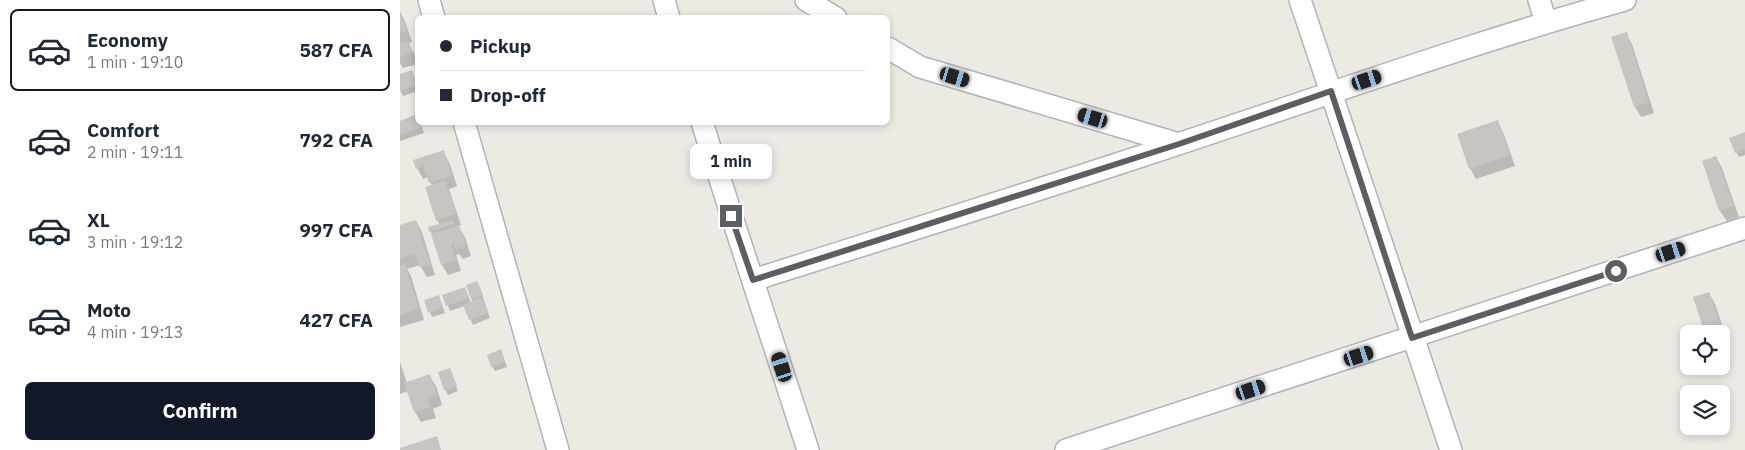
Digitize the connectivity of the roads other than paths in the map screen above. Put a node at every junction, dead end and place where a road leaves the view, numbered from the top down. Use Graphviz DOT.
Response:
graph roads {
  1 [pos="429,0"];
  2 [pos="664,0"];
  3 [pos="806,0"];
  4 [pos="1300,0"];
  5 [pos="1539,0"];
  6 [pos="1625,0"];
  7 [pos="433,15"];
  8 [pos="668,15"];
  9 [pos="831,15"];
  10 [pos="1546,22"];
  11 [pos="890,49"];
  12 [pos="1331,91"];
  13 [pos="465,125"];
  14 [pos="703,125"];
  15 [pos="1179,144"];
  16 [pos="1745,228"];
  17 [pos="753,280"];
  18 [pos="1412,338"];
  19 [pos="558,450"];
  20 [pos="808,450"];
  21 [pos="1066,450"];
  22 [pos="1451,450"];
  1 -- 7 [label="street"];
  2 -- 8 [label="street"];
  3 -- 9 [label="street"];
  4 -- 12 [label="street"];
  5 -- 10 [label="street"];
  6 -- 10 [label="street"];
  10 -- 12 [label="street"];
  11 -- 15 [label="street"];
  12 -- 15 [label="street"];
  12 -- 18 [label="street"];
  13 -- 19 [label="street"];
  14 -- 17 [label="street"];
  15 -- 17 [label="street"];
  16 -- 18 [label="street"];
  17 -- 20 [label="street"];
  18 -- 21 [label="street"];
  18 -- 22 [label="street"];
}
